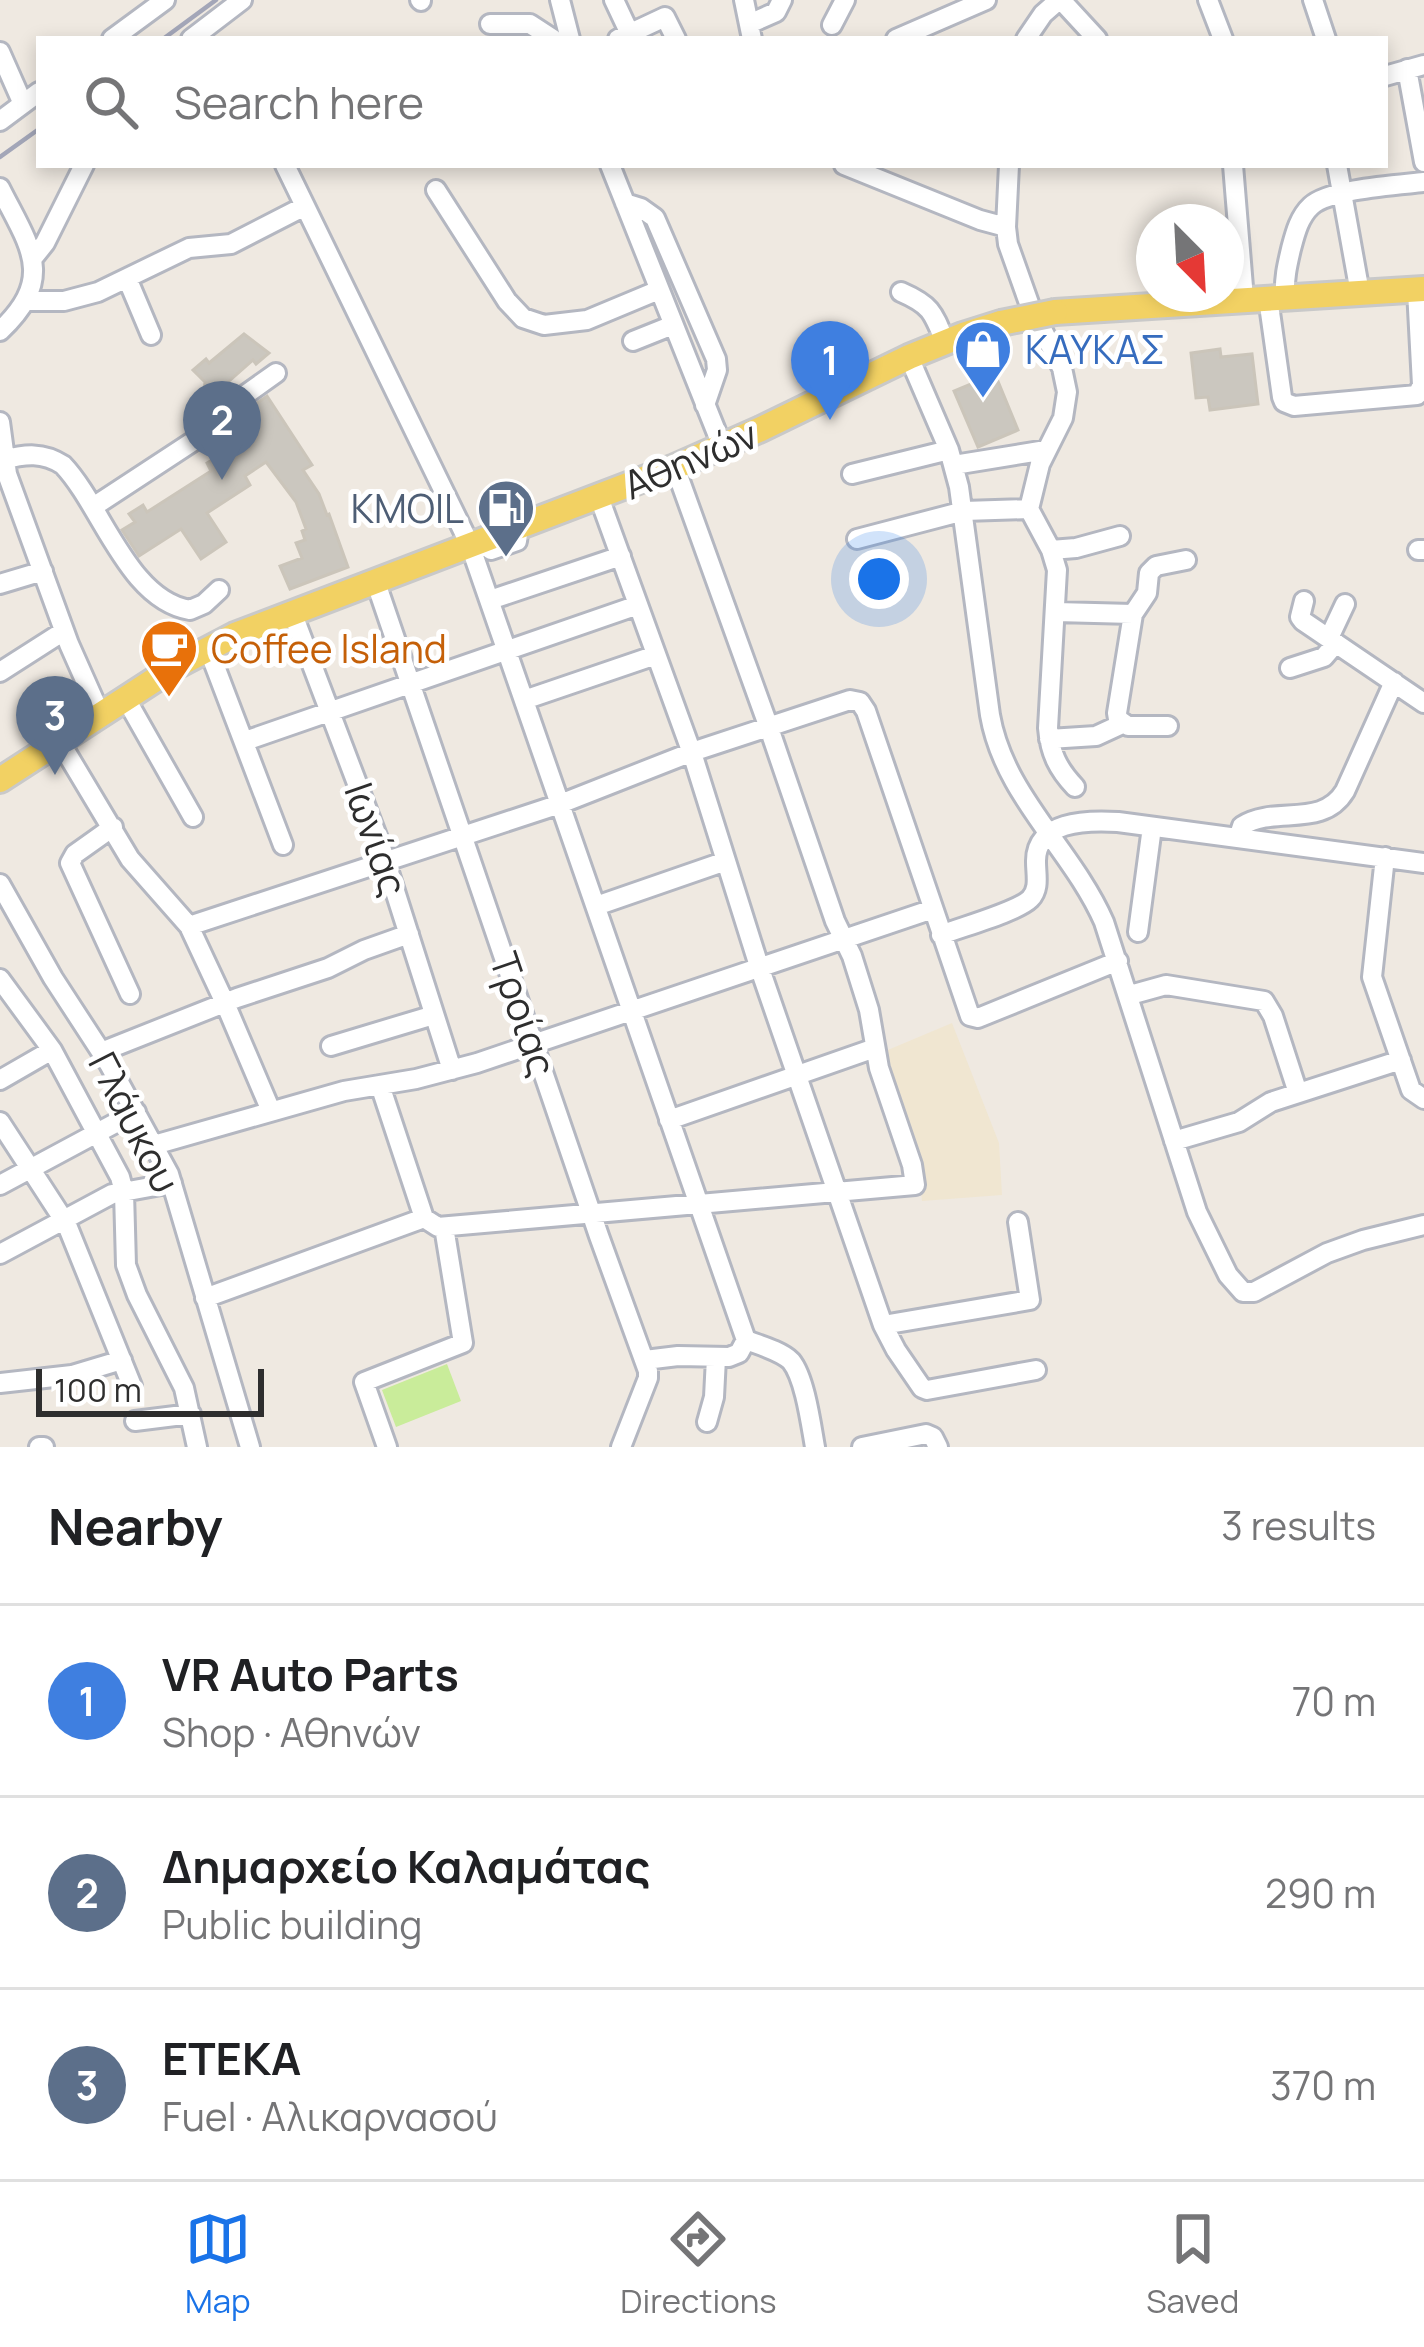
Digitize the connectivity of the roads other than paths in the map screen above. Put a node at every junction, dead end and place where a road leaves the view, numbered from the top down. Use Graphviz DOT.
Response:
graph roads {
  1 [pos="165,0"];
  2 [pos="242,0"];
  3 [pos="560,0"];
  4 [pos="614,0"];
  5 [pos="680,0"];
  6 [pos="744,0"];
  7 [pos="782,0"];
  8 [pos="845,0"];
  9 [pos="986,0"];
  10 [pos="1060,0"];
  11 [pos="1209,0"];
  12 [pos="1313,0"];
  13 [pos="665,17"];
  14 [pos="490,23"];
  15 [pos="832,25"];
  16 [pos="751,31"];
  17 [pos="116,36"];
  18 [pos="198,36"];
  19 [pos="549,36"];
  20 [pos="569,36"];
  21 [pos="624,36"];
  22 [pos="674,36"];
  23 [pos="903,36"];
  24 [pos="1028,36"];
  25 [pos="1094,36"];
  26 [pos="1222,36"];
  27 [pos="1325,36"];
  28 [pos="0,52"];
  29 [pos="1416,67"];
  30 [pos="31,98"];
  31 [pos="0,121"];
  32 [pos="1424,162"];
  33 [pos="82,168"];
  34 [pos="286,168"];
  35 [pos="611,168"];
  36 [pos="851,168"];
  37 [pos="1009,168"];
  38 [pos="1234,168"];
  39 [pos="1337,168"];
  40 [pos="1424,182"];
  41 [pos="0,188"];
  42 [pos="436,190"];
  43 [pos="1341,194"];
  44 [pos="625,203"];
  45 [pos="305,206"];
  46 [pos="1006,227"];
  47 [pos="33,258"];
  48 [pos="127,278"];
  49 [pos="658,290"];
  50 [pos="1421,290"];
  51 [pos="901,292"];
  52 [pos="1360,293"];
  53 [pos="1266,298"];
  54 [pos="26,301"];
  55 [pos="673,325"];
  56 [pos="0,331"];
  57 [pos="151,335"];
  58 [pos="633,341"];
  59 [pos="945,342"];
  60 [pos="909,357"];
  61 [pos="276,373"];
  62 [pos="706,405"];
  63 [pos="0,422"];
  64 [pos="722,446"];
  65 [pos="1046,450"];
  66 [pos="952,458"];
  67 [pos="3,460"];
  68 [pos="675,467"];
  69 [pos="852,474"];
  70 [pos="599,497"];
  71 [pos="93,507"];
  72 [pos="1029,509"];
  73 [pos="964,512"];
  74 [pos="1120,536"];
  75 [pos="857,538"];
  76 [pos="475,543"];
  77 [pos="1051,550"];
  78 [pos="621,556"];
  79 [pos="1186,560"];
  80 [pos="43,571"];
  81 [pos="375,580"];
  82 [pos="0,584"];
  83 [pos="219,590"];
  84 [pos="490,600"];
  85 [pos="1304,601"];
  86 [pos="638,604"];
  87 [pos="1346,604"];
  88 [pos="292,612"];
  89 [pos="1056,612"];
  90 [pos="1133,614"];
  91 [pos="64,632"];
  92 [pos="1332,641"];
  93 [pos="208,648"];
  94 [pos="507,650"];
  95 [pos="656,655"];
  96 [pos="1290,668"];
  97 [pos="0,672"];
  98 [pos="1394,682"];
  99 [pos="411,683"];
  100 [pos="126,698"];
  101 [pos="524,700"];
  102 [pos="1424,703"];
  103 [pos="331,711"];
  104 [pos="101,716"];
  105 [pos="1122,724"];
  106 [pos="768,725"];
  107 [pos="1168,726"];
  108 [pos="1049,739"];
  109 [pos="245,741"];
  110 [pos="60,742"];
  111 [pos="692,752"];
  112 [pos="0,780"];
  113 [pos="1075,787"];
  114 [pos="560,804"];
  115 [pos="193,818"];
  116 [pos="112,827"];
  117 [pos="1152,827"];
  118 [pos="1047,833"];
  119 [pos="463,836"];
  120 [pos="1238,838"];
  121 [pos="283,845"];
  122 [pos="1385,857"];
  123 [pos="386,861"];
  124 [pos="726,861"];
  125 [pos="1424,863"];
  126 [pos="0,884"];
  127 [pos="596,906"];
  128 [pos="933,909"];
  129 [pos="189,926"];
  130 [pos="1138,932"];
  131 [pos="409,934"];
  132 [pos="941,934"];
  133 [pos="844,939"];
  134 [pos="1118,961"];
  135 [pos="759,966"];
  136 [pos="0,979"];
  137 [pos="130,994"];
  138 [pos="1130,995"];
  139 [pos="225,1003"];
  140 [pos="631,1010"];
  141 [pos="434,1015"];
  142 [pos="534,1043"];
  143 [pos="331,1046"];
  144 [pos="875,1048"];
  145 [pos="52,1050"];
  146 [pos="101,1052"];
  147 [pos="1400,1060"];
  148 [pos="452,1070"];
  149 [pos="797,1075"];
  150 [pos="0,1079"];
  151 [pos="380,1084"];
  152 [pos="1298,1093"];
  153 [pos="1424,1099"];
  154 [pos="271,1111"];
  155 [pos="136,1112"];
  156 [pos="669,1120"];
  157 [pos="0,1122"];
  158 [pos="97,1133"];
  159 [pos="1174,1141"];
  160 [pos="154,1145"];
  161 [pos="31,1169"];
  162 [pos="172,1183"];
  163 [pos="0,1185"];
  164 [pos="838,1191"];
  165 [pos="124,1192"];
  166 [pos="698,1203"];
  167 [pos="591,1214"];
  168 [pos="424,1218"];
  169 [pos="64,1221"];
  170 [pos="1018,1222"];
  171 [pos="1424,1225"];
  172 [pos="444,1227"];
  173 [pos="0,1254"];
  174 [pos="205,1298"];
  175 [pos="883,1324"];
  176 [pos="746,1340"];
  177 [pos="716,1358"];
  178 [pos="122,1360"];
  179 [pos="645,1360"];
  180 [pos="1036,1370"];
  181 [pos="0,1383"];
  182 [pos="133,1386"];
  183 [pos="191,1414"];
  184 [pos="135,1421"];
  185 [pos="707,1422"];
  186 [pos="197,1447"];
  187 [pos="250,1447"];
  188 [pos="386,1447"];
  189 [pos="621,1447"];
  190 [pos="815,1447"];
  191 [pos="862,1447"];
  192 [pos="938,1447"];
  1 -- 17 [label="street"];
  2 -- 18 [label="street"];
  3 -- 20 [label="street"];
  4 -- 21 [label="street"];
  5 -- 13 [label="street"];
  6 -- 16 [label="street"];
  7 -- 16 [label="street"];
  8 -- 15 [label="street"];
  9 -- 23 [label="street"];
  10 -- 24 [label="street"];
  10 -- 25 [label="street"];
  11 -- 26 [label="street"];
  12 -- 27 [label="street"];
  13 -- 21 [label="street"];
  13 -- 22 [label="street"];
  14 -- 19 [label="street"];
  28 -- 30 [label="street"];
  29 -- 32 [label="street"];
  30 -- 31 [label="street"];
  33 -- 47 [label="street"];
  34 -- 45 [label="street"];
  35 -- 44 [label="street"];
  36 -- 46 [label="street"];
  37 -- 46 [label="street"];
  38 -- 53 [label="street"];
  39 -- 43 [label="street"];
  40 -- 43 [label="street"];
  41 -- 47 [label="street"];
  42 -- 49 [label="street"];
  43 -- 52 [label="street"];
  43 -- 53 [label="street"];
  44 -- 49 [label="street"];
  44 -- 62 [label="street"];
  45 -- 48 [label="street"];
  45 -- 76 [label="street"];
  46 -- 65 [label="street"];
  47 -- 54 [label="street"];
  48 -- 54 [label="street"];
  48 -- 57 [label="street"];
  49 -- 55 [label="street"];
  50 -- 52 [label="main road, Αθηνών"];
  50 -- 53 [label="street"];
  51 -- 59 [label="street"];
  52 -- 53 [label="main road, Αθηνών"];
  53 -- 59 [label="main road, Αθηνών, bridge"];
  54 -- 56 [label="street"];
  55 -- 58 [label="street"];
  55 -- 62 [label="street"];
  59 -- 60 [label="main road, Αθηνών"];
  60 -- 64 [label="main road, Αθηνών"];
  60 -- 66 [label="street"];
  61 -- 71 [label="street"];
  62 -- 64 [label="street"];
  63 -- 67 [label="street"];
  64 -- 68 [label="main road, Αθηνών"];
  65 -- 66 [label="street"];
  65 -- 72 [label="street"];
  66 -- 69 [label="street"];
  66 -- 73 [label="street"];
  67 -- 71 [label="street"];
  67 -- 80 [label="street"];
  68 -- 70 [label="main road, Αθηνών"];
  68 -- 106 [label="street"];
  70 -- 76 [label="main road, Αθηνών"];
  70 -- 78 [label="street"];
  71 -- 83 [label="street"];
  72 -- 73 [label="street"];
  72 -- 77 [label="street"];
  73 -- 75 [label="street"];
  73 -- 118 [label="street"];
  74 -- 77 [label="street"];
  76 -- 81 [label="main road, Αθηνών"];
  76 -- 84 [label="street"];
  77 -- 89 [label="street"];
  78 -- 84 [label="street"];
  78 -- 86 [label="street"];
  79 -- 90 [label="street"];
  80 -- 82 [label="street"];
  80 -- 91 [label="street"];
  81 -- 88 [label="main road, Αθηνών"];
  81 -- 99 [label="street, Τροίας"];
  84 -- 94 [label="street"];
  85 -- 92 [label="street"];
  86 -- 94 [label="street"];
  86 -- 95 [label="street"];
  87 -- 92 [label="street"];
  88 -- 93 [label="main road, Αθηνών"];
  88 -- 103 [label="street, Ιωνίας"];
  89 -- 90 [label="street"];
  89 -- 108 [label="street"];
  90 -- 105 [label="street"];
  91 -- 97 [label="street"];
  91 -- 104 [label="street"];
  92 -- 96 [label="street"];
  92 -- 98 [label="street"];
  93 -- 100 [label="main road, Αθηνών"];
  93 -- 109 [label="street"];
  94 -- 99 [label="street"];
  94 -- 101 [label="street"];
  95 -- 101 [label="street"];
  95 -- 111 [label="street"];
  98 -- 102 [label="street"];
  98 -- 120 [label="street"];
  99 -- 103 [label="street"];
  99 -- 119 [label="street, Τροίας"];
  100 -- 104 [label="main road, Αθηνών"];
  100 -- 115 [label="street"];
  101 -- 114 [label="street"];
  103 -- 109 [label="street"];
  103 -- 123 [label="street, Ιωνίας"];
  104 -- 110 [label="main road, Αθηνών"];
  105 -- 107 [label="street"];
  105 -- 108 [label="street"];
  106 -- 111 [label="street"];
  106 -- 128 [label="street"];
  106 -- 133 [label="street"];
  108 -- 113 [label="street"];
  109 -- 121 [label="street"];
  110 -- 112 [label="main road, Αθηνών"];
  110 -- 116 [label="street"];
  111 -- 114 [label="street"];
  111 -- 124 [label="street"];
  114 -- 119 [label="street"];
  114 -- 127 [label="street"];
  116 -- 129 [label="street"];
  116 -- 137 [label="street"];
  117 -- 118 [label="street"];
  117 -- 120 [label="street"];
  117 -- 130 [label="street"];
  118 -- 132 [label="street"];
  118 -- 134 [label="street"];
  119 -- 123 [label="street"];
  119 -- 142 [label="street, Τροίας"];
  120 -- 122 [label="street"];
  122 -- 125 [label="street"];
  122 -- 147 [label="street"];
  123 -- 129 [label="street"];
  123 -- 131 [label="street, Ιωνίας"];
  124 -- 127 [label="street"];
  124 -- 135 [label="street"];
  126 -- 146 [label="street, Γλάυκου"];
  127 -- 140 [label="street"];
  128 -- 132 [label="street"];
  128 -- 133 [label="street"];
  129 -- 139 [label="street"];
  131 -- 139 [label="street"];
  131 -- 141 [label="street, Ιωνίας"];
  132 -- 134 [label="street"];
  133 -- 135 [label="street"];
  133 -- 144 [label="street"];
  134 -- 138 [label="street"];
  135 -- 140 [label="street"];
  135 -- 149 [label="street"];
  136 -- 145 [label="street"];
  138 -- 152 [label="street"];
  138 -- 159 [label="street"];
  139 -- 146 [label="street"];
  139 -- 154 [label="street"];
  140 -- 142 [label="street"];
  140 -- 156 [label="street"];
  141 -- 143 [label="street"];
  141 -- 148 [label="street, Ιωνίας"];
  142 -- 148 [label="street"];
  142 -- 167 [label="street, Τροίας"];
  144 -- 149 [label="street"];
  144 -- 164 [label="street"];
  145 -- 150 [label="street"];
  145 -- 158 [label="street"];
  146 -- 155 [label="street, Γλάυκου"];
  147 -- 152 [label="street"];
  147 -- 153 [label="street"];
  148 -- 151 [label="street"];
  149 -- 156 [label="street"];
  149 -- 164 [label="street"];
  151 -- 154 [label="street"];
  151 -- 168 [label="street"];
  152 -- 159 [label="street"];
  154 -- 160 [label="street"];
  155 -- 158 [label="street"];
  155 -- 160 [label="street, Γλάυκου"];
  156 -- 166 [label="street"];
  157 -- 161 [label="street"];
  158 -- 161 [label="street"];
  158 -- 165 [label="street"];
  159 -- 171 [label="street"];
  160 -- 162 [label="street, Γλάυκου"];
  161 -- 163 [label="street"];
  161 -- 169 [label="street"];
  162 -- 165 [label="street"];
  162 -- 174 [label="street, Γλάυκου"];
  164 -- 166 [label="street"];
  164 -- 175 [label="street"];
  165 -- 169 [label="street"];
  165 -- 183 [label="street"];
  166 -- 167 [label="street"];
  166 -- 176 [label="street"];
  167 -- 172 [label="street"];
  167 -- 179 [label="street, Τροίας"];
  168 -- 172 [label="street"];
  168 -- 174 [label="street"];
  169 -- 173 [label="street"];
  169 -- 178 [label="street"];
  170 -- 175 [label="street"];
  172 -- 188 [label="street"];
  174 -- 187 [label="street, Γλάυκου"];
  175 -- 180 [label="street"];
  176 -- 177 [label="street"];
  176 -- 190 [label="street"];
  177 -- 179 [label="street"];
  177 -- 185 [label="street"];
  178 -- 181 [label="street"];
  178 -- 182 [label="street"];
  179 -- 189 [label="street"];
  183 -- 184 [label="street"];
  183 -- 186 [label="street"];
  191 -- 192 [label="street"];
}
